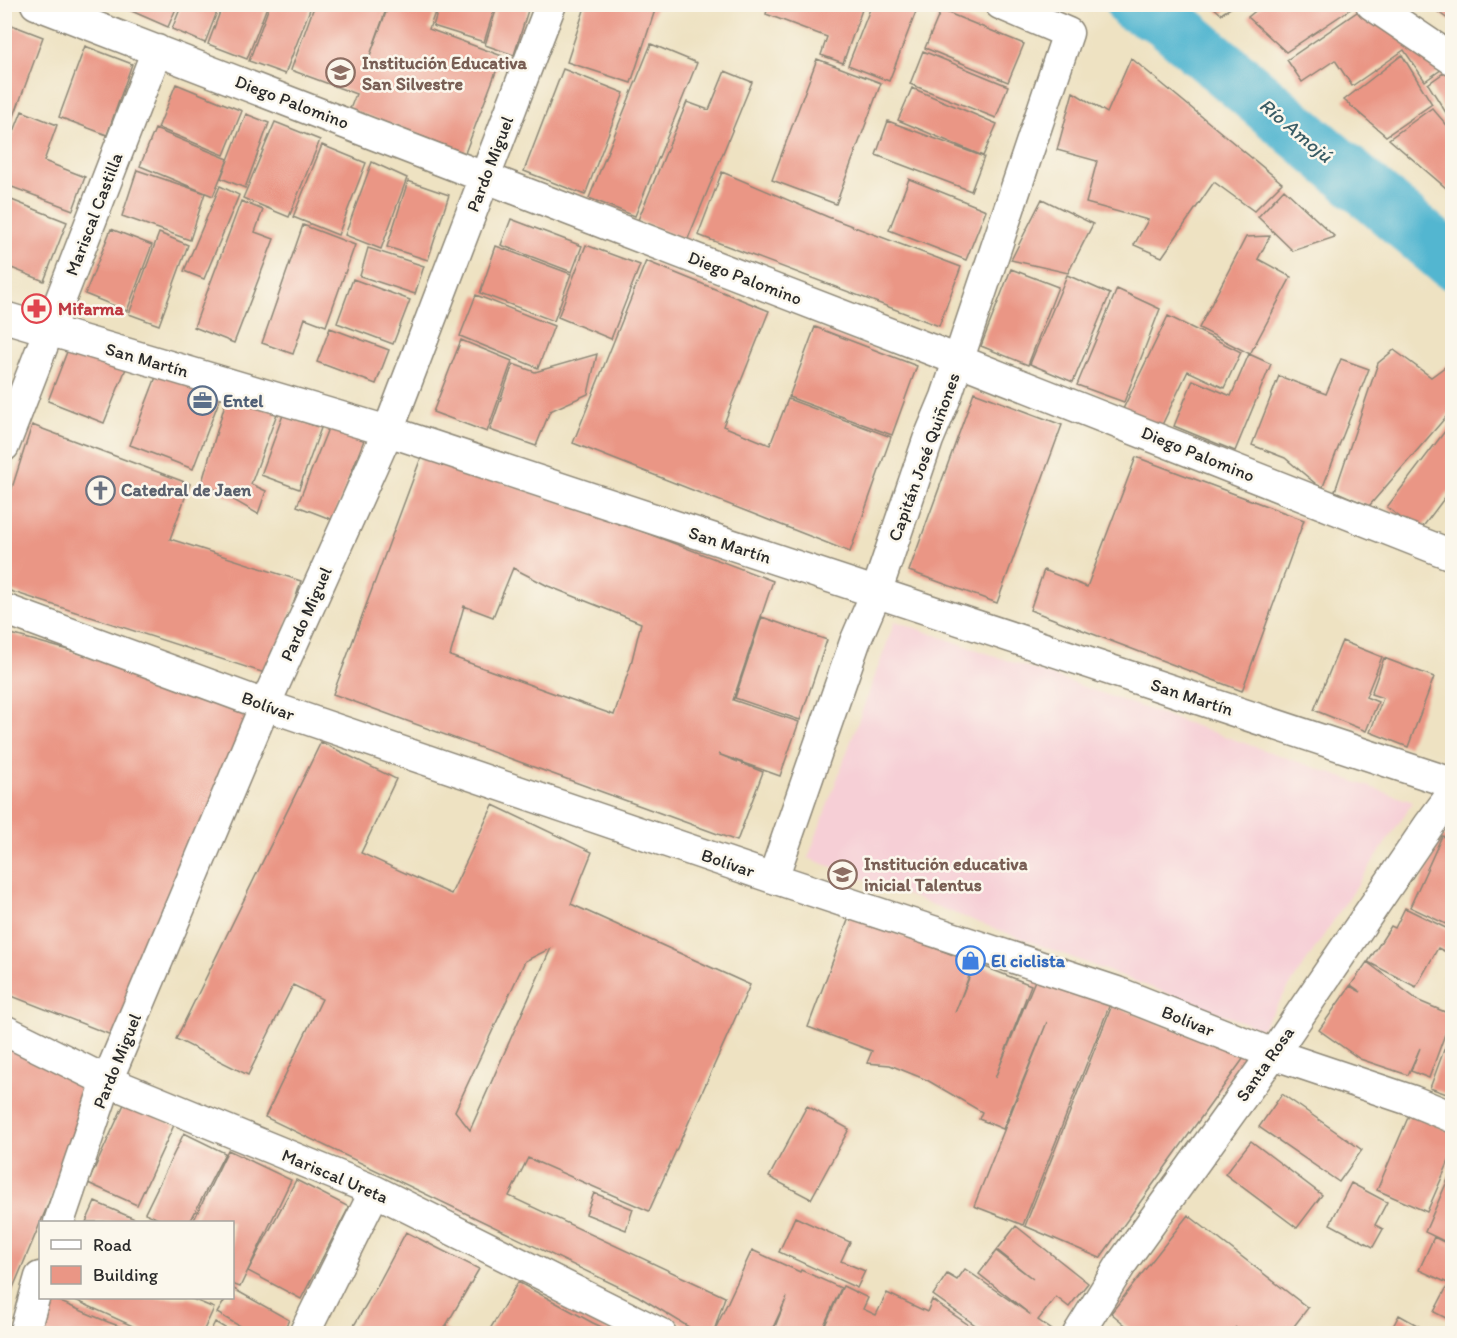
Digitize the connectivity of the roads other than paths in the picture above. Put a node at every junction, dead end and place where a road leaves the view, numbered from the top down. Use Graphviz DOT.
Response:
graph roads {
  1 [pos="36,4"];
  2 [pos="551,4"];
  3 [pos="1000,4"];
  4 [pos="1371,4"];
  5 [pos="157,50"];
  6 [pos="1452,59"];
  7 [pos="484,177"];
  8 [pos="4,317"];
  9 [pos="50,332"];
  10 [pos="958,360"];
  11 [pos="388,431"];
  12 [pos="4,446"];
  13 [pos="1452,555"];
  14 [pos="876,593"];
  15 [pos="4,609"];
  16 [pos="265,705"];
  17 [pos="1452,783"];
  18 [pos="1452,794"];
  19 [pos="773,878"];
  20 [pos="4,1030"];
  21 [pos="1274,1054"];
  22 [pos="107,1081"];
  23 [pos="1452,1116"];
  24 [pos="375,1191"];
  25 [pos="59,1221"];
  26 [pos="39,1281"];
  27 [pos="24,1334"];
  28 [pos="304,1334"];
  29 [pos="661,1334"];
  30 [pos="1078,1334"];
  1 -- 5 [label="street, Diego Palomino"];
  2 -- 7 [label="street, Pardo Miguel"];
  3 -- 10 [label="street, Capitán José Quiñones"];
  4 -- 6 [label="street"];
  5 -- 7 [label="street, Diego Palomino"];
  5 -- 9 [label="street, Mariscal Castilla"];
  7 -- 10 [label="street, Diego Palomino"];
  7 -- 11 [label="street, Pardo Miguel"];
  8 -- 9 [label="street, San Martín"];
  9 -- 11 [label="street, San Martín"];
  9 -- 12 [label="street, Mariscal Castilla"];
  10 -- 13 [label="street, Diego Palomino"];
  10 -- 14 [label="street, Capitán José Quiñones"];
  11 -- 14 [label="street, San Martín"];
  11 -- 16 [label="street, Pardo Miguel"];
  14 -- 17 [label="street, San Martín"];
  14 -- 19 [label="street, Capitán José Quiñones"];
  15 -- 16 [label="street, Bolívar"];
  16 -- 19 [label="street, Bolívar"];
  16 -- 22 [label="street, Pardo Miguel"];
  18 -- 21 [label="street, Santa Rosa"];
  19 -- 21 [label="street, Bolívar"];
  20 -- 22 [label="street, Mariscal Ureta"];
  21 -- 23 [label="street, Bolívar"];
  21 -- 30 [label="street, Santa Rosa"];
  22 -- 24 [label="street, Mariscal Ureta"];
  22 -- 25 [label="street, Pardo Miguel"];
  24 -- 28 [label="street"];
  24 -- 29 [label="street, Mariscal Ureta"];
  26 -- 27 [label="street"];
}
